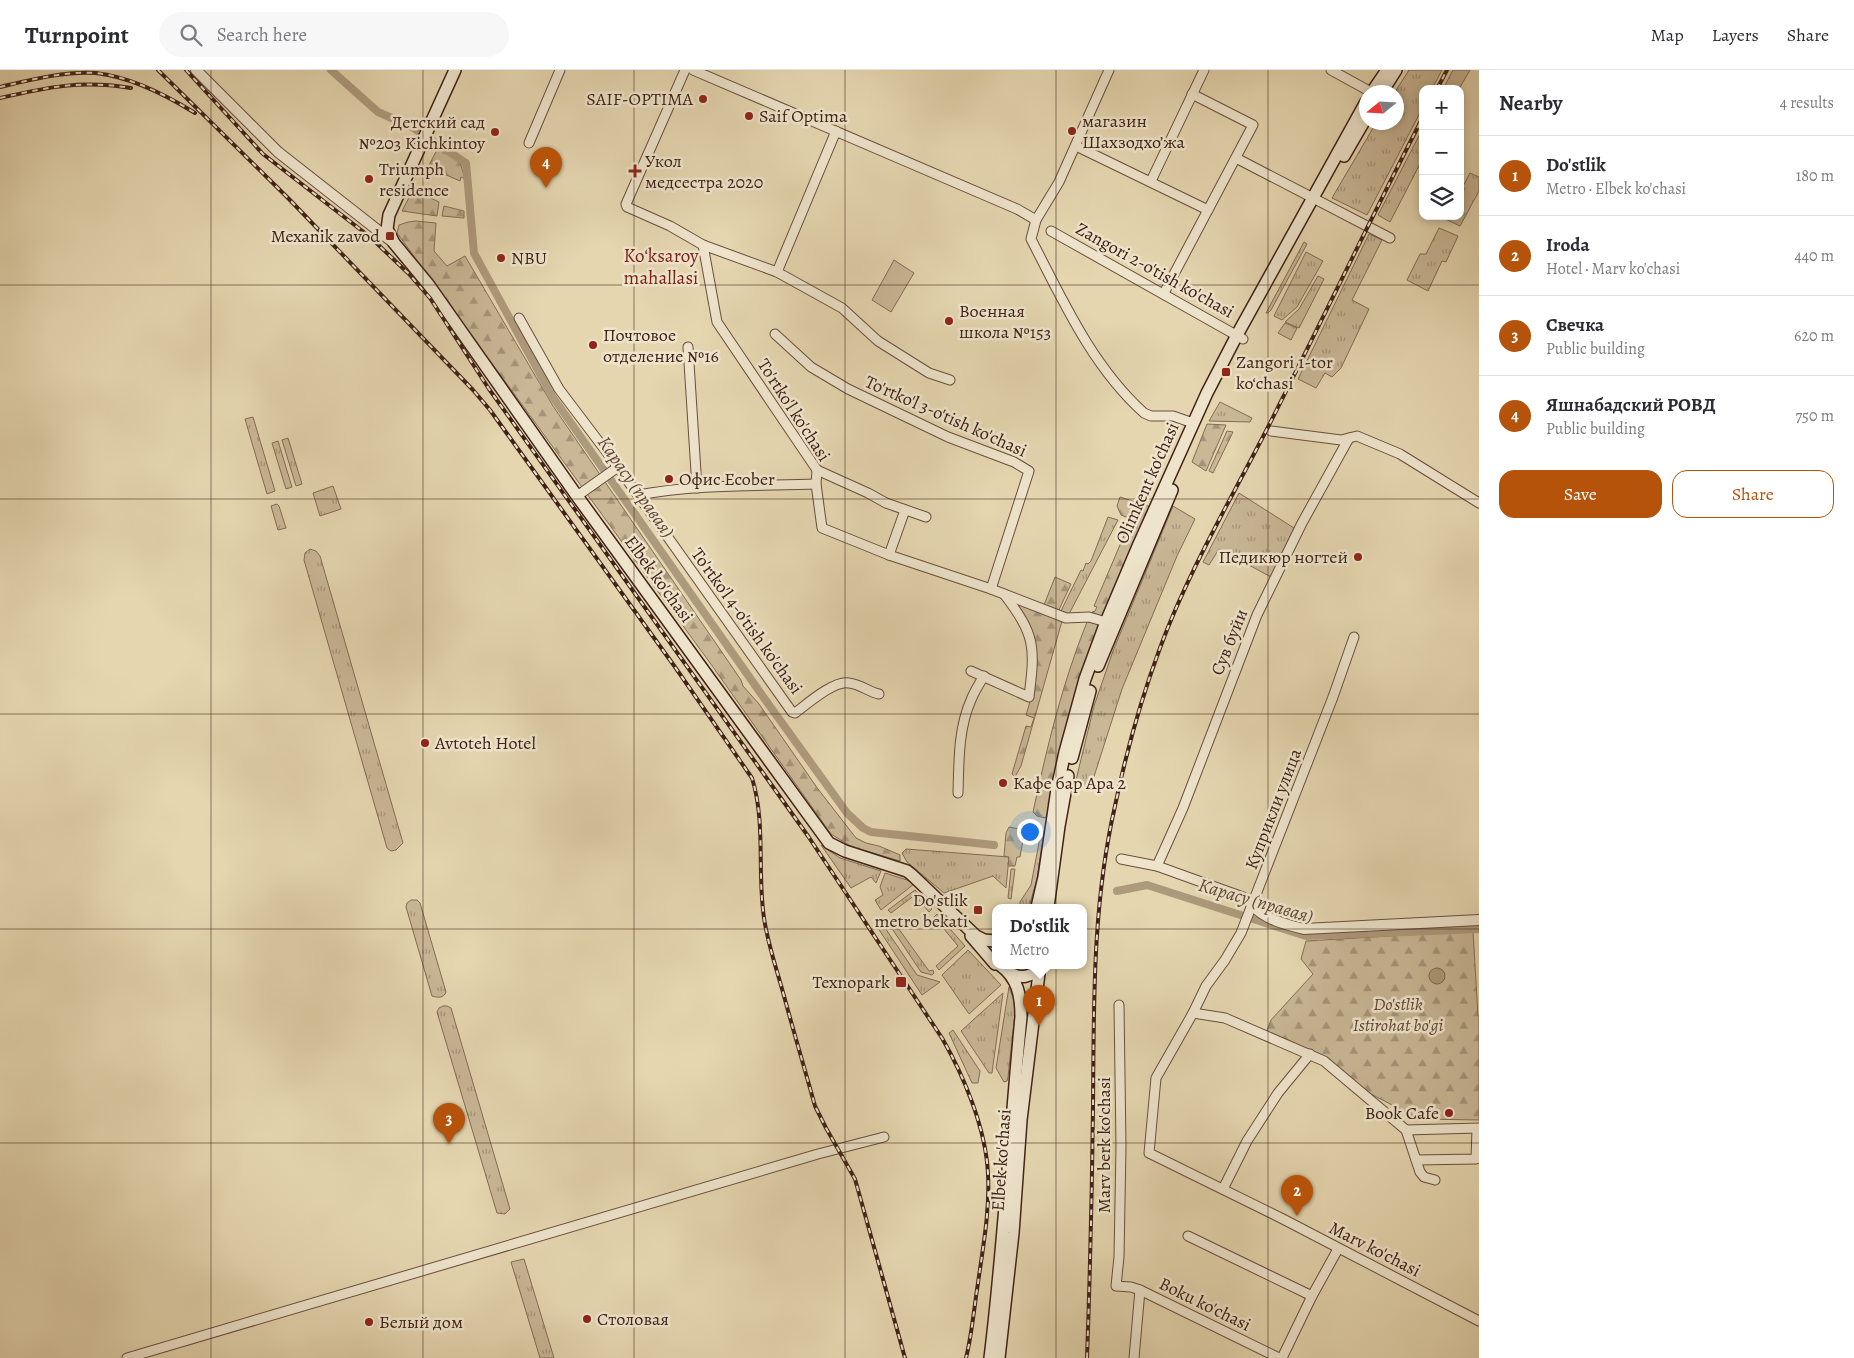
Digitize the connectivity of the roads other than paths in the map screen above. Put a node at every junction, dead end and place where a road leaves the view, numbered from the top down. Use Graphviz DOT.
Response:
graph roads {
  1 [pos="196,70"];
  2 [pos="455,70"];
  3 [pos="560,70"];
  4 [pos="685,70"];
  5 [pos="693,70"];
  6 [pos="1108,70"];
  7 [pos="1204,70"];
  8 [pos="1331,70"];
  9 [pos="1387,70"];
  10 [pos="1396,70"];
  11 [pos="1348,73"];
  12 [pos="1363,85"];
  13 [pos="1377,85"];
  14 [pos="1386,85"];
  15 [pos="1192,94"];
  16 [pos="1359,115"];
  17 [pos="1359,129"];
  18 [pos="836,131"];
  19 [pos="529,143"];
  20 [pos="1076,146"];
  21 [pos="1236,158"];
  22 [pos="1151,181"];
  23 [pos="1316,198"];
  24 [pos="1208,210"];
  25 [pos="389,215"];
  26 [pos="1036,220"];
  27 [pos="369,222"];
  28 [pos="1051,231"];
  29 [pos="1390,238"];
  30 [pos="394,243"];
  31 [pos="703,245"];
  32 [pos="777,272"];
  33 [pos="1164,294"];
  34 [pos="518,318"];
  35 [pos="775,334"];
  36 [pos="1240,337"];
  37 [pos="688,347"];
  38 [pos="950,380"];
  39 [pos="1193,423"];
  40 [pos="1271,431"];
  41 [pos="1349,438"];
  42 [pos="618,467"];
  43 [pos="817,470"];
  44 [pos="816,484"];
  45 [pos="697,488"];
  46 [pos="638,495"];
  47 [pos="577,496"];
  48 [pos="1479,503"];
  49 [pos="905,510"];
  50 [pos="926,517"];
  51 [pos="889,555"];
  52 [pos="991,589"];
  53 [pos="1004,594"];
  54 [pos="1106,622"];
  55 [pos="1354,637"];
  56 [pos="971,671"];
  57 [pos="984,676"];
  58 [pos="879,694"];
  59 [pos="958,793"];
  60 [pos="1121,859"];
  61 [pos="1157,866"];
  62 [pos="942,903"];
  63 [pos="1038,904"];
  64 [pos="1048,904"];
  65 [pos="1251,908"];
  66 [pos="1479,920"];
  67 [pos="992,941"];
  68 [pos="992,960"];
  69 [pos="1000,969"];
  70 [pos="1005,969"];
  71 [pos="1007,969"];
  72 [pos="1037,969"];
  73 [pos="1040,969"];
  74 [pos="1021,1004"];
  75 [pos="1119,1005"];
  76 [pos="1193,1013"];
  77 [pos="1310,1054"];
  78 [pos="1478,1129"];
  79 [pos="1406,1130"];
  80 [pos="884,1137"];
  81 [pos="1149,1153"];
  82 [pos="1416,1160"];
  83 [pos="1435,1180"];
  84 [pos="1223,1189"];
  85 [pos="1188,1236"];
  86 [pos="1338,1249"];
  87 [pos="1116,1286"];
  88 [pos="1140,1290"];
  89 [pos="1312,1296"];
  90 [pos="1479,1321"];
  91 [pos="127,1358"];
  92 [pos="990,1358"];
  93 [pos="999,1358"];
  94 [pos="1134,1358"];
  95 [pos="1280,1358"];
  1 -- 27 [label="street"];
  2 -- 25 [label="main road"];
  3 -- 19 [label="street"];
  4 -- 31 [label="street"];
  5 -- 18 [label="street"];
  6 -- 20 [label="street"];
  7 -- 15 [label="street"];
  8 -- 11 [label="street"];
  9 -- 13 [label="main road"];
  10 -- 14 [label="main road"];
  11 -- 12 [label="street"];
  15 -- 21 [label="street"];
  15 -- 22 [label="street"];
  16 -- 23 [label="main road, Olimkent ko'chasi"];
  17 -- 23 [label="main road, Olimkent ko'chasi"];
  18 -- 26 [label="street"];
  18 -- 32 [label="street"];
  20 -- 22 [label="street"];
  20 -- 26 [label="street"];
  21 -- 23 [label="street"];
  21 -- 24 [label="street"];
  22 -- 24 [label="street"];
  23 -- 29 [label="street"];
  23 -- 36 [label="main road, Olimkent ko'chasi"];
  24 -- 33 [label="street"];
  25 -- 27 [label="street"];
  25 -- 30 [label="main road, Elbek ko'chasi"];
  26 -- 39 [label="street"];
  27 -- 30 [label="street"];
  28 -- 33 [label="street, Zangori 2-o'tish ko'chasi"];
  30 -- 47 [label="main road, Elbek ko'chasi"];
  31 -- 32 [label="street"];
  31 -- 43 [label="street, To'rtko'l ko'chasi"];
  32 -- 38 [label="street"];
  33 -- 36 [label="street, Zangori 2-o'tish ko'chasi"];
  34 -- 42 [label="street, To'rtko'l 4-o'tish ko'chasi"];
  35 -- 52 [label="street, To'rtko'l 3-o'tish ko'chasi"];
  36 -- 39 [label="main road, Olimkent ko'chasi"];
  36 -- 64 [label="main road, Olimkent ko'chasi"];
  37 -- 45 [label="street"];
  39 -- 54 [label="main road, Olimkent ko'chasi"];
  40 -- 41 [label="street"];
  41 -- 48 [label="street"];
  41 -- 61 [label="street, Сув буйи"];
  42 -- 46 [label="street, To'rtko'l 4-o'tish ko'chasi"];
  42 -- 47 [label="street"];
  43 -- 44 [label="street, To'rtko'l ko'chasi"];
  43 -- 49 [label="street"];
  44 -- 45 [label="street"];
  44 -- 51 [label="street, To'rtko'l ko'chasi"];
  45 -- 46 [label="street"];
  46 -- 58 [label="street, To'rtko'l 4-o'tish ko'chasi"];
  47 -- 62 [label="main road, Elbek ko'chasi"];
  49 -- 50 [label="street"];
  49 -- 51 [label="street"];
  51 -- 52 [label="street, To'rtko'l ko'chasi"];
  52 -- 53 [label="street, To'rtko'l ko'chasi"];
  53 -- 54 [label="street, To'rtko'l ko'chasi"];
  53 -- 57 [label="street"];
  54 -- 63 [label="main road, Olimkent ko'chasi"];
  55 -- 65 [label="street, Куприкли улица"];
  56 -- 57 [label="street"];
  57 -- 59 [label="street"];
  60 -- 61 [label="street"];
  61 -- 65 [label="street"];
  62 -- 67 [label="main road, Elbek ko'chasi"];
  62 -- 68 [label="main road, Elbek ko'chasi"];
  65 -- 66 [label="street"];
  65 -- 76 [label="street, Куприкли улица"];
  69 -- 74 [label="main road, Elbek ko'chasi"];
  70 -- 74 [label="main road, Elbek ko'chasi"];
  71 -- 72 [label="main road"];
  73 -- 93 [label="main road, Elbek ko'chasi"];
  74 -- 92 [label="main road, Elbek ko'chasi"];
  75 -- 87 [label="street, Marv berk ko'chasi"];
  76 -- 77 [label="street"];
  76 -- 81 [label="street, Куприкли улица"];
  77 -- 79 [label="street"];
  77 -- 84 [label="street"];
  78 -- 79 [label="street"];
  78 -- 82 [label="street"];
  79 -- 82 [label="street"];
  80 -- 91 [label="street"];
  81 -- 84 [label="street, Marv ko'chasi"];
  82 -- 83 [label="street"];
  84 -- 86 [label="street, Marv ko'chasi"];
  85 -- 89 [label="street"];
  86 -- 89 [label="street"];
  86 -- 90 [label="street, Marv ko'chasi"];
  87 -- 88 [label="street, Boku ko'chasi"];
  88 -- 94 [label="street"];
  88 -- 95 [label="street, Boku ko'chasi"];
  89 -- 95 [label="street"];
}
